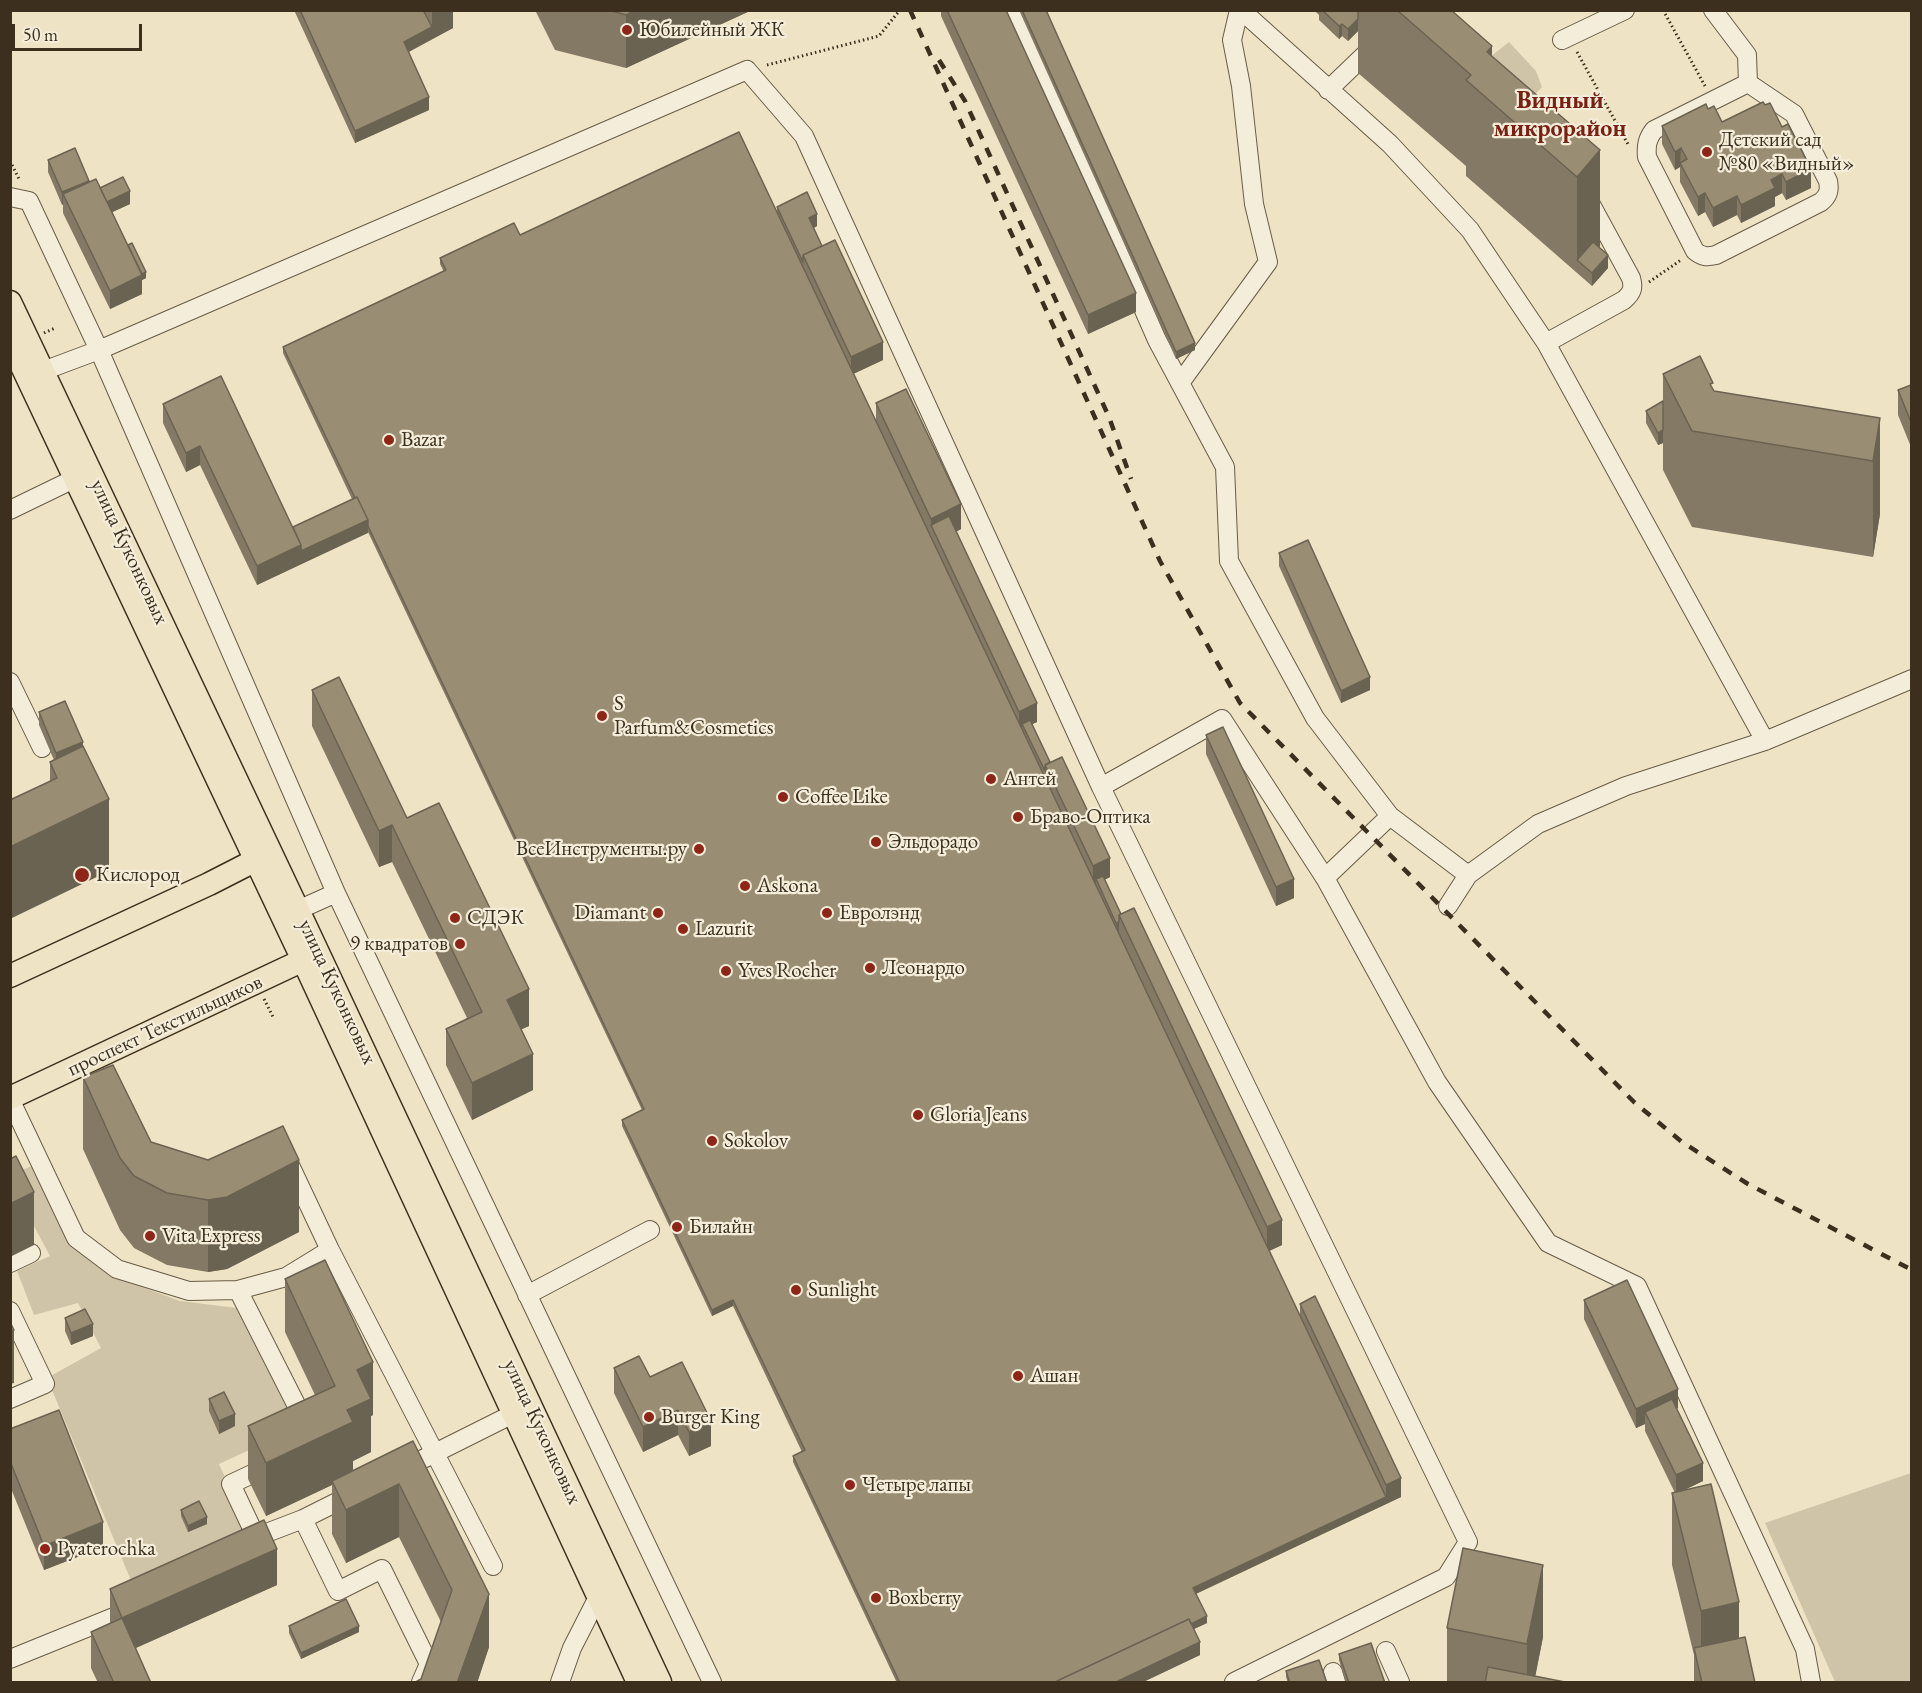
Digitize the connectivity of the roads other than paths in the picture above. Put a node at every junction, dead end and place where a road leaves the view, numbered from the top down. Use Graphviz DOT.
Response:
graph roads {
  1 [pos="1012,10"];
  2 [pos="1240,10"];
  3 [pos="1625,10"];
  4 [pos="1713,10"];
  5 [pos="1387,34"];
  6 [pos="1566,39"];
  7 [pos="1748,83"];
  8 [pos="1328,90"];
  9 [pos="1571,183"];
  10 [pos="10,197"];
  11 [pos="10,302"];
  12 [pos="10,341"];
  13 [pos="1546,343"];
  14 [pos="99,351"];
  15 [pos="43,371"];
  16 [pos="1180,383"];
  17 [pos="76,478"];
  18 [pos="10,510"];
  19 [pos="1911,679"];
  20 [pos="10,682"];
  21 [pos="1765,741"];
  22 [pos="42,748"];
  23 [pos="1101,787"];
  24 [pos="1390,816"];
  25 [pos="256,860"];
  26 [pos="1468,875"];
  27 [pos="1325,878"];
  28 [pos="209,884"];
  29 [pos="267,884"];
  30 [pos="336,893"];
  31 [pos="1448,906"];
  32 [pos="291,914"];
  33 [pos="310,956"];
  34 [pos="10,976"];
  35 [pos="10,1098"];
  36 [pos="280,1143"];
  37 [pos="650,1230"];
  38 [pos="330,1250"];
  39 [pos="31,1253"];
  40 [pos="10,1263"];
  41 [pos="238,1290"];
  42 [pos="527,1295"];
  43 [pos="10,1311"];
  44 [pos="10,1398"];
  45 [pos="513,1414"];
  46 [pos="316,1443"];
  47 [pos="434,1453"];
  48 [pos="284,1458"];
  49 [pos="404,1468"];
  50 [pos="364,1489"];
  51 [pos="303,1519"];
  52 [pos="492,1566"];
  53 [pos="598,1597"];
  54 [pos="142,1605"];
  55 [pos="1386,1651"];
  56 [pos="10,1659"];
  57 [pos="421,1683"];
  58 [pos="560,1683"];
  59 [pos="638,1683"];
  60 [pos="660,1683"];
  61 [pos="712,1683"];
  62 [pos="1234,1683"];
  63 [pos="1400,1683"];
  64 [pos="1811,1683"];
  1 -- 16 [label="street"];
  2 -- 8 [label="street"];
  2 -- 16 [label="street"];
  3 -- 6 [label="street"];
  4 -- 7 [label="street"];
  5 -- 8 [label="street"];
  7 -- 7 [label="street"];
  8 -- 13 [label="street"];
  9 -- 13 [label="street"];
  10 -- 14 [label="street"];
  11 -- 15 [label="main road, улица Куконковых"];
  12 -- 17 [label="main road, улица Куконковых"];
  13 -- 21 [label="street"];
  14 -- 15 [label="street"];
  14 -- 23 [label="street"];
  14 -- 30 [label="street"];
  15 -- 32 [label="main road, улица Куконковых"];
  16 -- 24 [label="street"];
  17 -- 18 [label="street"];
  17 -- 25 [label="main road, улица Куконковых"];
  19 -- 21 [label="street"];
  20 -- 22 [label="street"];
  21 -- 26 [label="street"];
  23 -- 27 [label="street"];
  23 -- 62 [label="street"];
  24 -- 26 [label="street"];
  24 -- 27 [label="street"];
  25 -- 28 [label="main road"];
  25 -- 29 [label="main road, улица Куконковых"];
  25 -- 32 [label="main road"];
  26 -- 31 [label="street"];
  27 -- 64 [label="street"];
  28 -- 29 [label="main road"];
  28 -- 34 [label="main road"];
  29 -- 32 [label="main road"];
  30 -- 32 [label="street"];
  30 -- 42 [label="street"];
  32 -- 33 [label="main road, улица Куконковых"];
  33 -- 35 [label="main road, проспект Текстильщиков"];
  33 -- 45 [label="main road, улица Куконковых"];
  33 -- 60 [label="main road, улица Куконковых"];
  35 -- 41 [label="street"];
  36 -- 38 [label="street"];
  37 -- 42 [label="street"];
  38 -- 41 [label="street"];
  38 -- 47 [label="street"];
  39 -- 40 [label="street"];
  41 -- 46 [label="street"];
  42 -- 61 [label="street"];
  43 -- 44 [label="street"];
  45 -- 47 [label="street"];
  45 -- 53 [label="main road, улица Куконковых"];
  47 -- 49 [label="street"];
  47 -- 52 [label="street"];
  48 -- 51 [label="street"];
  50 -- 51 [label="street"];
  51 -- 57 [label="street"];
  53 -- 58 [label="street"];
  53 -- 59 [label="main road, улица Куконковых"];
  54 -- 56 [label="street"];
  55 -- 63 [label="street"];
}
